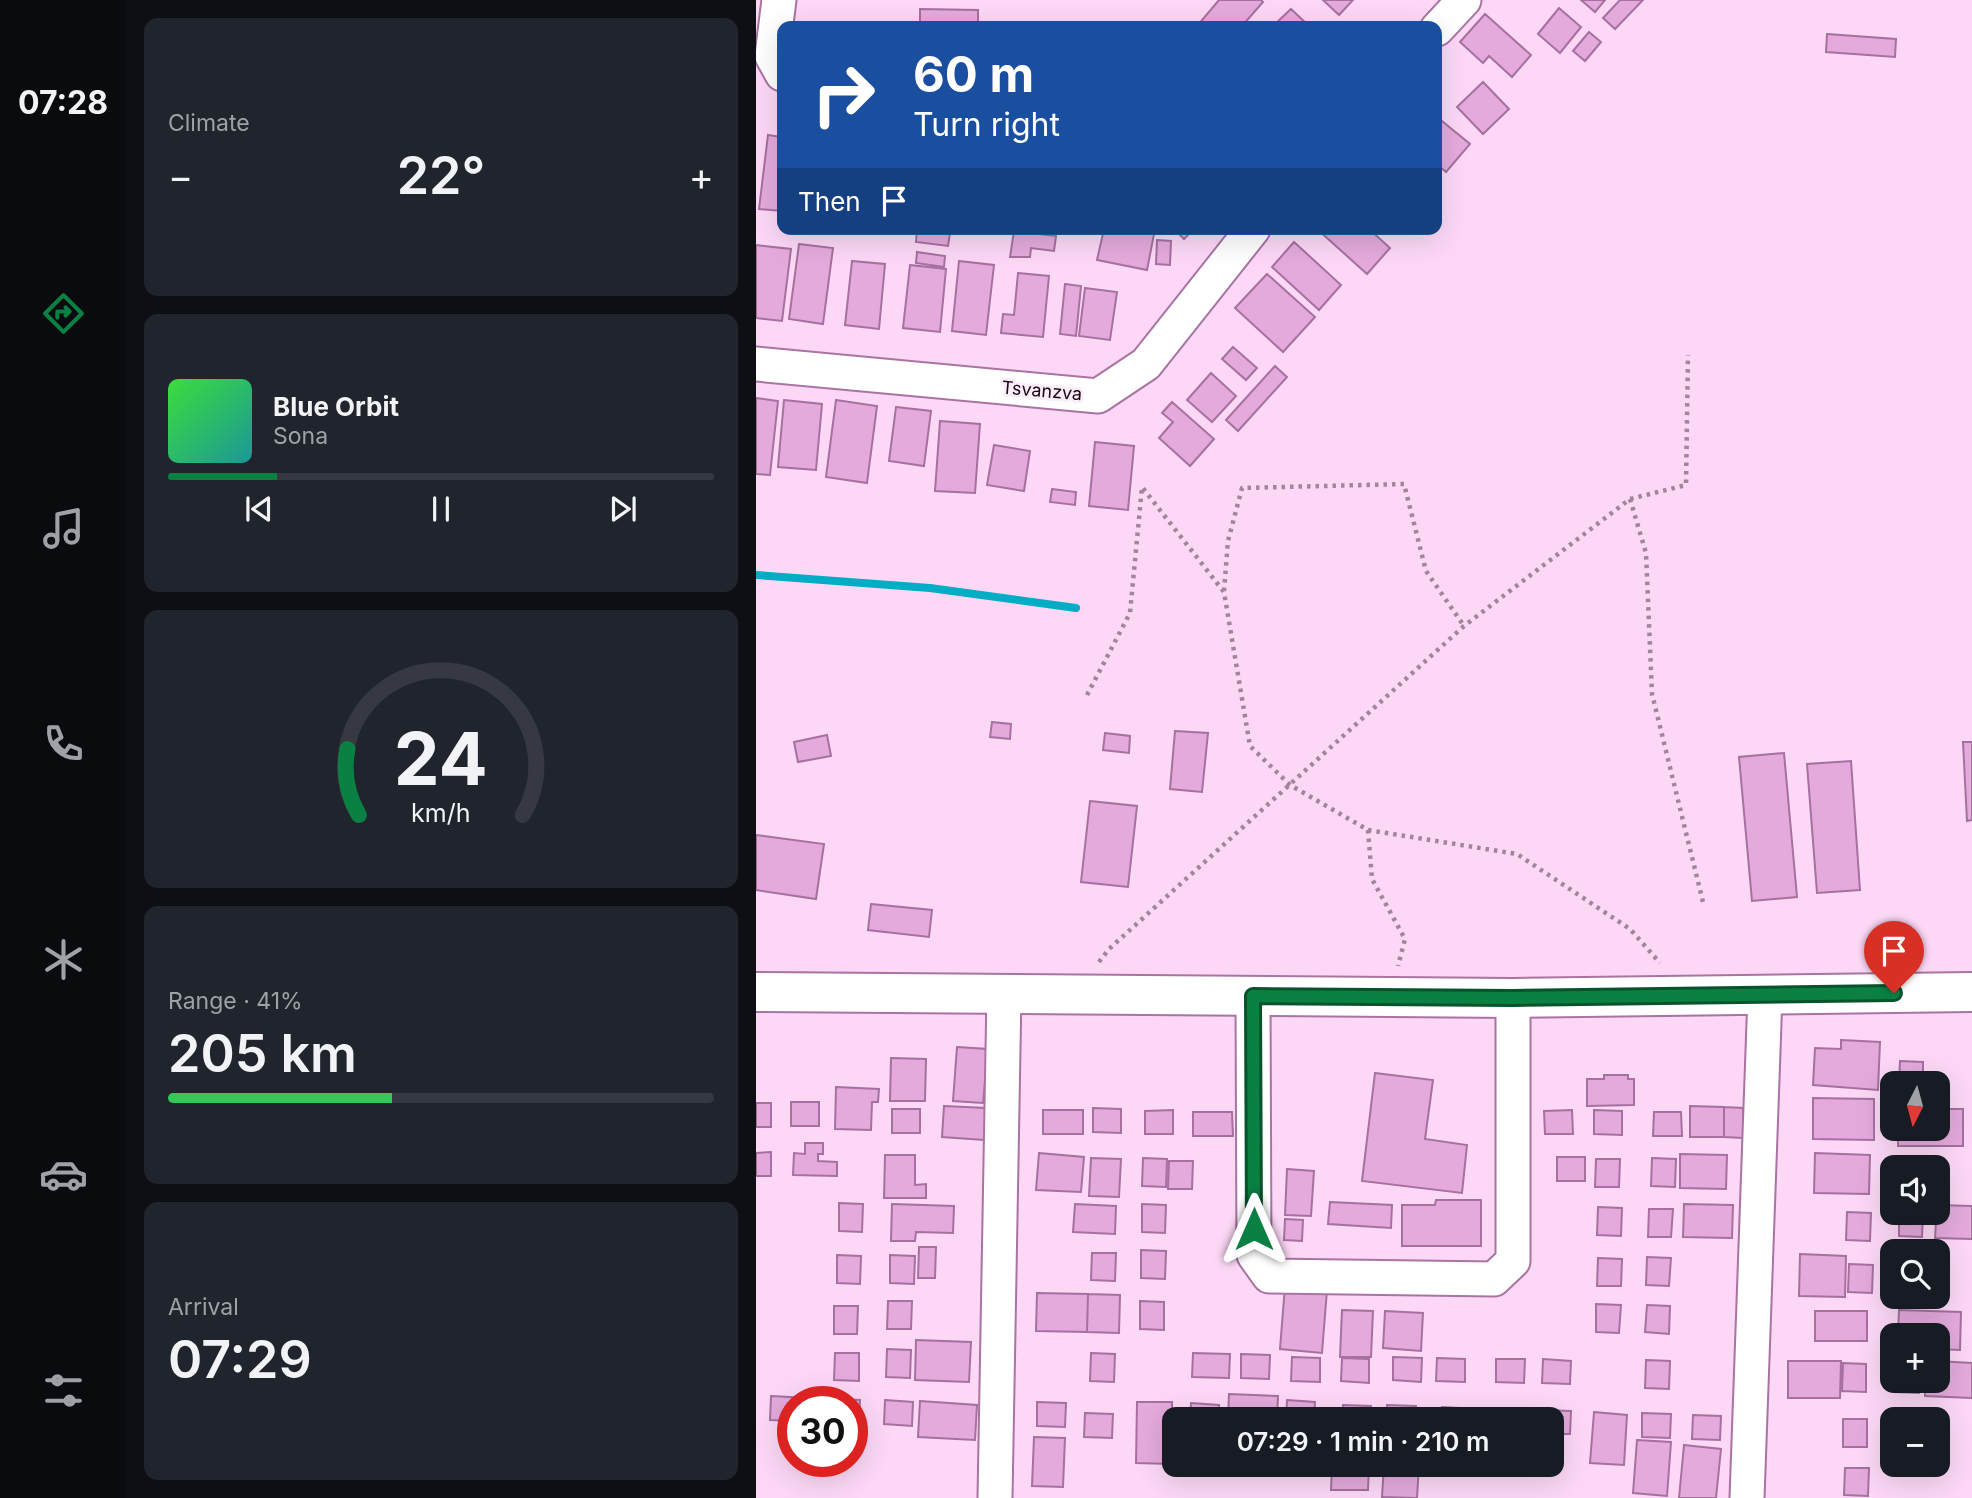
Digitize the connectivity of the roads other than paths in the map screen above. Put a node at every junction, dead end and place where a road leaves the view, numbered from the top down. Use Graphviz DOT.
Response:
graph roads {
  1 [pos="779,0"];
  2 [pos="1464,0"];
  3 [pos="1442,24"];
  4 [pos="777,66"];
  5 [pos="1248,235"];
  6 [pos="756,364"];
  7 [pos="756,992"];
  8 [pos="1972,992"];
  9 [pos="1004,993"];
  10 [pos="1765,995"];
  11 [pos="1253,996"];
  12 [pos="1513,998"];
  13 [pos="995,1498"];
  14 [pos="1747,1498"];
  1 -- 4 [label="street"];
  2 -- 3 [label="street"];
  5 -- 6 [label="street, Tsvanzva"];
  7 -- 9 [label="street"];
  8 -- 10 [label="street"];
  9 -- 11 [label="street"];
  9 -- 13 [label="street"];
  10 -- 12 [label="street"];
  10 -- 14 [label="street"];
  11 -- 12 [label="street"];
  11 -- 12 [label="street"];
}
